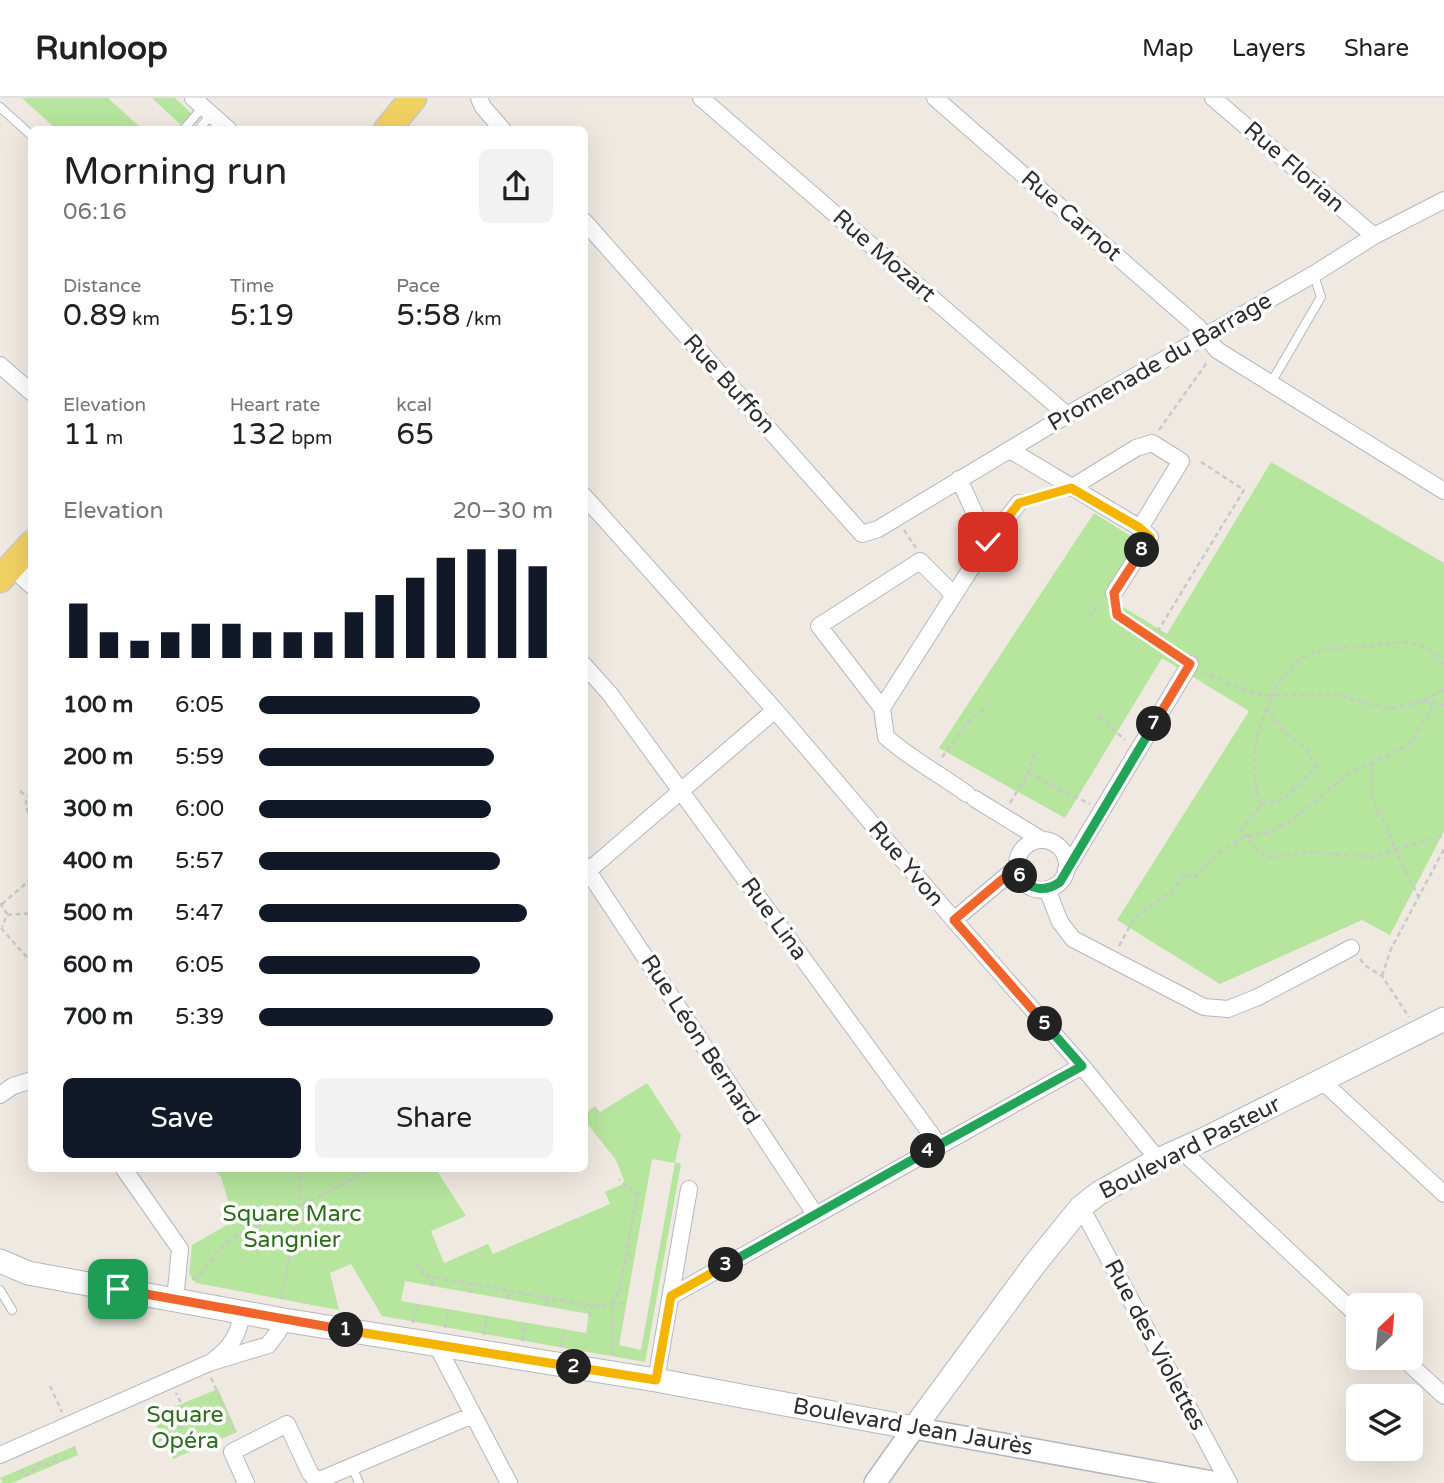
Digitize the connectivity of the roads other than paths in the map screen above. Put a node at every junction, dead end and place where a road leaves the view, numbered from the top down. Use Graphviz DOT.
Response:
graph roads {
  1 [pos="413,98"];
  2 [pos="479,98"];
  3 [pos="701,98"];
  4 [pos="935,98"];
  5 [pos="1213,98"];
  6 [pos="203,106"];
  7 [pos="0,107"];
  8 [pos="186,126"];
  9 [pos="199,126"];
  10 [pos="225,126"];
  11 [pos="390,126"];
  12 [pos="500,126"];
  13 [pos="28,132"];
  14 [pos="1444,200"];
  15 [pos="588,226"];
  16 [pos="1374,236"];
  17 [pos="1314,274"];
  18 [pos="1205,336"];
  19 [pos="0,365"];
  20 [pos="1271,383"];
  21 [pos="28,390"];
  22 [pos="1067,415"];
  23 [pos="1010,450"];
  24 [pos="959,479"];
  25 [pos="1071,488"];
  26 [pos="1444,491"];
  27 [pos="588,500"];
  28 [pos="1019,503"];
  29 [pos="1140,528"];
  30 [pos="878,529"];
  31 [pos="988,542"];
  32 [pos="22,569"];
  33 [pos="1114,593"];
  34 [pos="954,595"];
  35 [pos="0,596"];
  36 [pos="1190,664"];
  37 [pos="588,669"];
  38 [pos="882,708"];
  39 [pos="775,710"];
  40 [pos="681,791"];
  41 [pos="1042,839"];
  42 [pos="588,866"];
  43 [pos="1017,867"];
  44 [pos="1066,870"];
  45 [pos="588,871"];
  46 [pos="1047,889"];
  47 [pos="954,920"];
  48 [pos="1351,948"];
  49 [pos="1437,1022"];
  50 [pos="1082,1066"];
  51 [pos="28,1081"];
  52 [pos="1322,1081"];
  53 [pos="0,1095"];
  54 [pos="939,1145"];
  55 [pos="1181,1150"];
  56 [pos="1156,1161"];
  57 [pos="126,1172"];
  58 [pos="689,1189"];
  59 [pos="1444,1194"];
  60 [pos="1081,1207"];
  61 [pos="815,1214"];
  62 [pos="4,1267"];
  63 [pos="0,1290"];
  64 [pos="176,1290"];
  65 [pos="671,1296"];
  66 [pos="1346,1305"];
  67 [pos="12,1310"];
  68 [pos="242,1312"];
  69 [pos="284,1320"];
  70 [pos="436,1344"];
  71 [pos="207,1364"];
  72 [pos="1416,1370"];
  73 [pos="656,1380"];
  74 [pos="1444,1396"];
  75 [pos="473,1415"];
  76 [pos="914,1428"];
  77 [pos="0,1455"];
  78 [pos="352,1466"];
  79 [pos="507,1482"];
  80 [pos="246,1483"];
  81 [pos="359,1483"];
  82 [pos="875,1483"];
  83 [pos="1218,1483"];
  84 [pos="1229,1483"];
  1 -- 11 [label="main road"];
  2 -- 12 [label="street"];
  3 -- 22 [label="street, Rue Mozart"];
  4 -- 18 [label="street, Rue Carnot"];
  5 -- 16 [label="street, Rue Florian"];
  6 -- 8 [label="lane"];
  6 -- 9 [label="lane"];
  6 -- 10 [label="street"];
  7 -- 13 [label="lane"];
  14 -- 16 [label="street, Promenade du Barrage"];
  15 -- 30 [label="street, Rue Buffon"];
  16 -- 17 [label="street, Promenade du Barrage"];
  17 -- 18 [label="street, Promenade du Barrage"];
  17 -- 20 [label="lane"];
  18 -- 20 [label="street, Rue Carnot"];
  18 -- 22 [label="street, Promenade du Barrage"];
  19 -- 21 [label="street"];
  20 -- 26 [label="street, Rue Carnot"];
  22 -- 23 [label="street, Promenade du Barrage"];
  23 -- 24 [label="street, Promenade du Barrage"];
  23 -- 25 [label="street"];
  24 -- 30 [label="street, Promenade du Barrage"];
  24 -- 31 [label="street"];
  25 -- 29 [label="street"];
  25 -- 29 [label="street"];
  27 -- 39 [label="street, Rue Yvon"];
  28 -- 31 [label="street"];
  29 -- 33 [label="street"];
  31 -- 34 [label="street"];
  32 -- 35 [label="main road"];
  34 -- 38 [label="street"];
  34 -- 38 [label="street"];
  36 -- 44 [label="street"];
  37 -- 40 [label="street, Rue Lina"];
  38 -- 41 [label="street"];
  39 -- 40 [label="street"];
  39 -- 47 [label="street, Rue Yvon"];
  40 -- 42 [label="street"];
  40 -- 54 [label="street, Rue Lina"];
  41 -- 43 [label="street"];
  41 -- 44 [label="street"];
  43 -- 46 [label="street"];
  43 -- 47 [label="street"];
  44 -- 46 [label="street"];
  45 -- 61 [label="street, Rue Léon Bernard"];
  46 -- 48 [label="street"];
  47 -- 50 [label="street, Rue Yvon"];
  49 -- 52 [label="main road, Boulevard Pasteur"];
  50 -- 54 [label="street"];
  50 -- 56 [label="street, Rue Yvon"];
  51 -- 53 [label="street"];
  52 -- 55 [label="main road, Boulevard Pasteur"];
  52 -- 59 [label="street"];
  54 -- 61 [label="street"];
  55 -- 56 [label="main road, Boulevard Pasteur"];
  55 -- 66 [label="street"];
  56 -- 60 [label="main road, Boulevard Pasteur"];
  57 -- 64 [label="street"];
  58 -- 65 [label="street"];
  60 -- 76 [label="main road, Boulevard Pasteur"];
  60 -- 84 [label="street, Rue des Violettes"];
  61 -- 65 [label="street"];
  62 -- 64 [label="main road, Boulevard Jean Jaurès"];
  63 -- 67 [label="lane"];
  64 -- 68 [label="main road, Boulevard Jean Jaurès"];
  65 -- 73 [label="street"];
  68 -- 69 [label="main road, Boulevard Jean Jaurès"];
  68 -- 71 [label="street"];
  69 -- 70 [label="main road, Boulevard Jean Jaurès"];
  69 -- 71 [label="street"];
  70 -- 73 [label="main road, Boulevard Jean Jaurès"];
  70 -- 75 [label="street"];
  71 -- 77 [label="street"];
  72 -- 74 [label="street"];
  73 -- 76 [label="main road, Boulevard Jean Jaurès"];
  75 -- 78 [label="street"];
  75 -- 79 [label="street"];
  76 -- 82 [label="street"];
  76 -- 83 [label="street, Boulevard Jean Jaurès"];
  78 -- 80 [label="street"];
  78 -- 81 [label="lane"];
}
